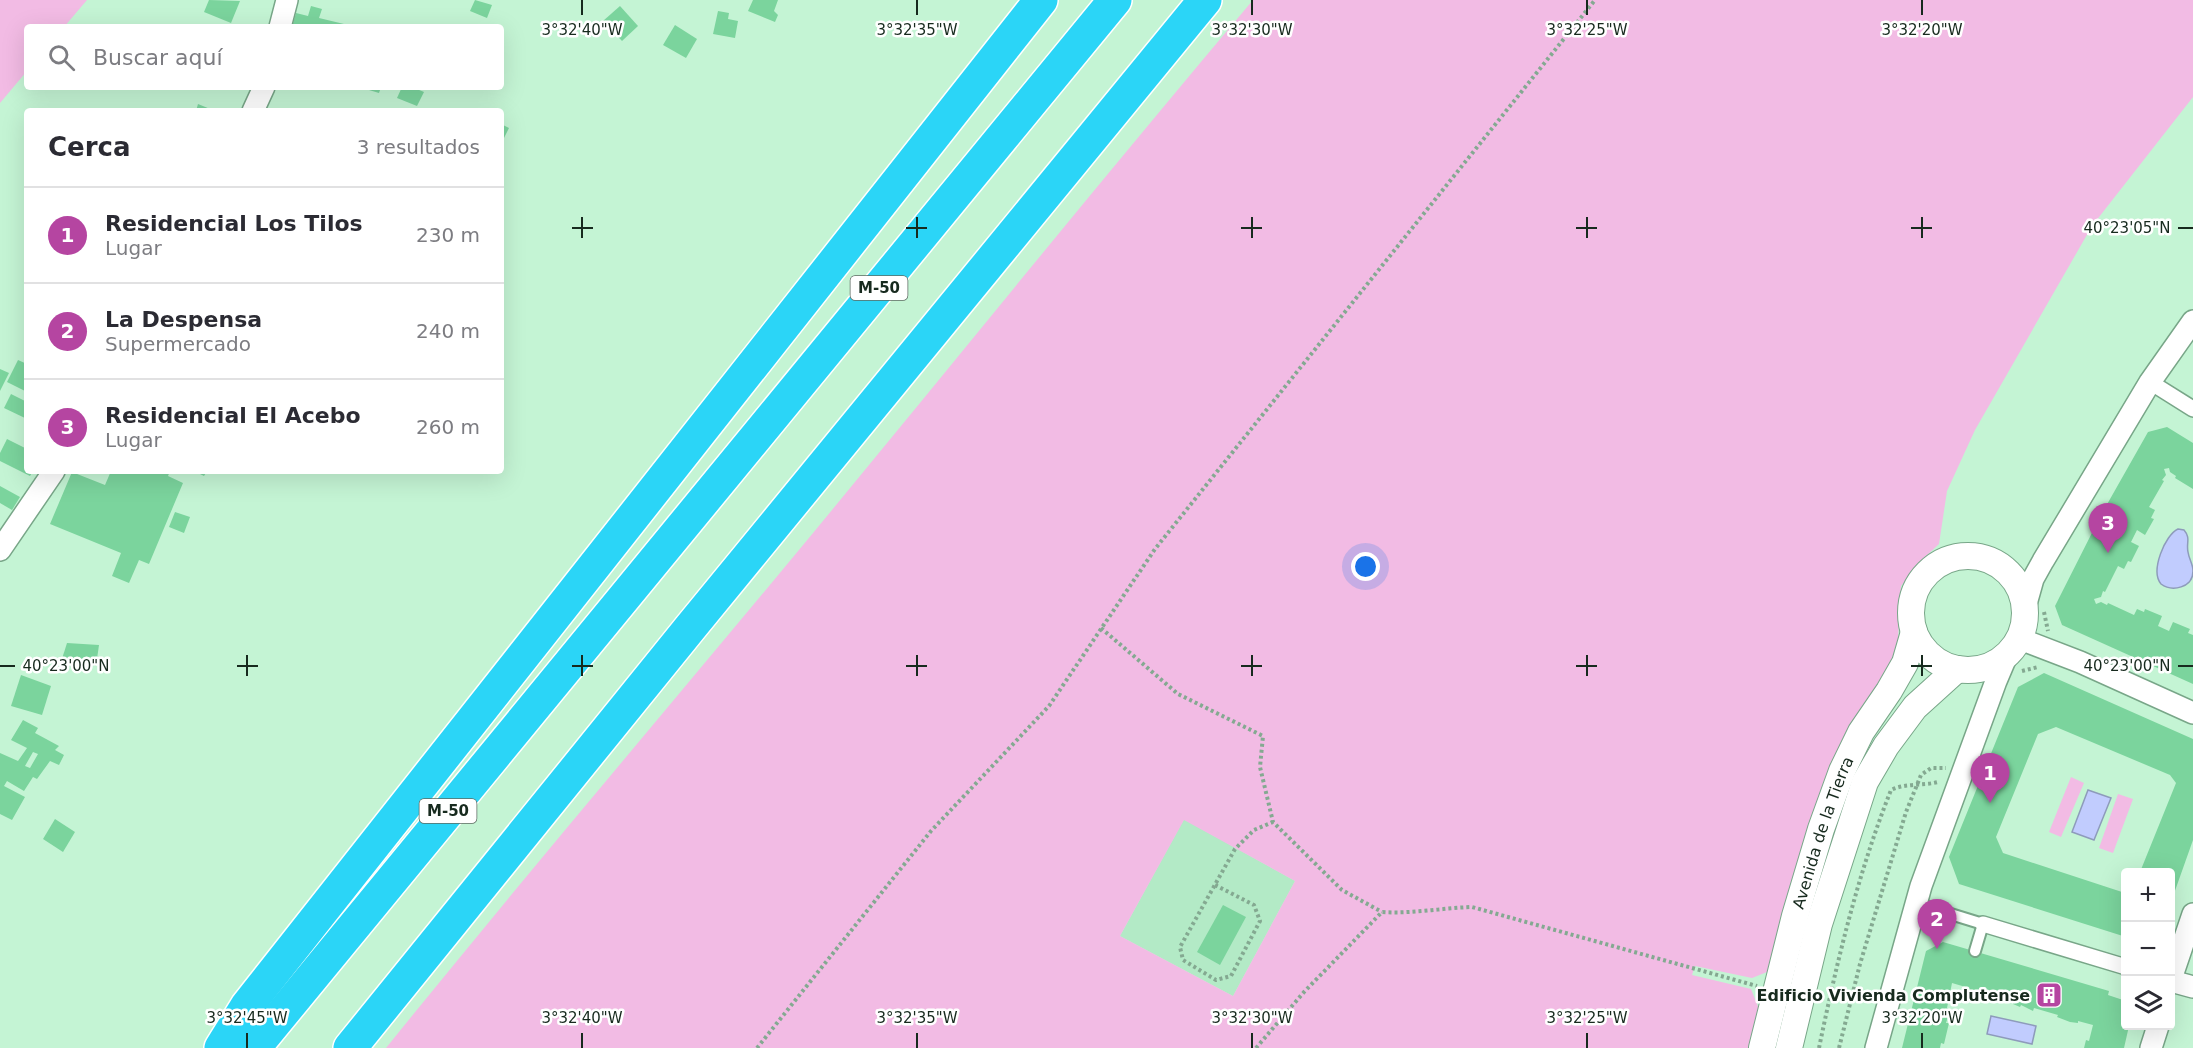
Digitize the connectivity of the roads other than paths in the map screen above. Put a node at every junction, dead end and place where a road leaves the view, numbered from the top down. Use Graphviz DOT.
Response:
graph roads {
  1 [pos="287,0"];
  2 [pos="1041,0"];
  3 [pos="1115,0"];
  4 [pos="1205,0"];
  5 [pos="281,24"];
  6 [pos="263,90"];
  7 [pos="254,108"];
  8 [pos="2193,321"];
  9 [pos="2150,382"];
  10 [pos="2193,409"];
  11 [pos="52,474"];
  12 [pos="0,550"];
  13 [pos="2026,604"];
  14 [pos="1914,632"];
  15 [pos="2014,647"];
  16 [pos="1957,669"];
  17 [pos="2193,713"];
  18 [pos="1916,903"];
  19 [pos="2193,914"];
  20 [pos="1983,924"];
  21 [pos="1975,951"];
  22 [pos="2121,965"];
  23 [pos="2173,976"];
  24 [pos="2175,982"];
  25 [pos="2193,987"];
  26 [pos="2157,1030"];
  27 [pos="221,1048"];
  28 [pos="254,1048"];
  29 [pos="350,1048"];
  30 [pos="1762,1048"];
  31 [pos="1788,1048"];
  32 [pos="1876,1048"];
  33 [pos="2151,1048"];
  1 -- 5 [label="street"];
  2 -- 27 [label="highway"];
  3 -- 28 [label="highway, M-50"];
  4 -- 29 [label="highway"];
  6 -- 7 [label="street"];
  8 -- 9 [label="street"];
  9 -- 10 [label="street"];
  9 -- 13 [label="street"];
  11 -- 12 [label="street"];
  13 -- 14 [label="street"];
  13 -- 15 [label="street"];
  14 -- 16 [label="street"];
  14 -- 30 [label="street, Avenida de la Tierra"];
  15 -- 16 [label="street"];
  15 -- 17 [label="street"];
  15 -- 18 [label="street"];
  16 -- 31 [label="street, Avenida de la Tierra"];
  18 -- 20 [label="lane"];
  18 -- 32 [label="street"];
  19 -- 23 [label="street"];
  20 -- 21 [label="lane"];
  20 -- 22 [label="street"];
  24 -- 25 [label="street"];
  26 -- 33 [label="street"];
}
